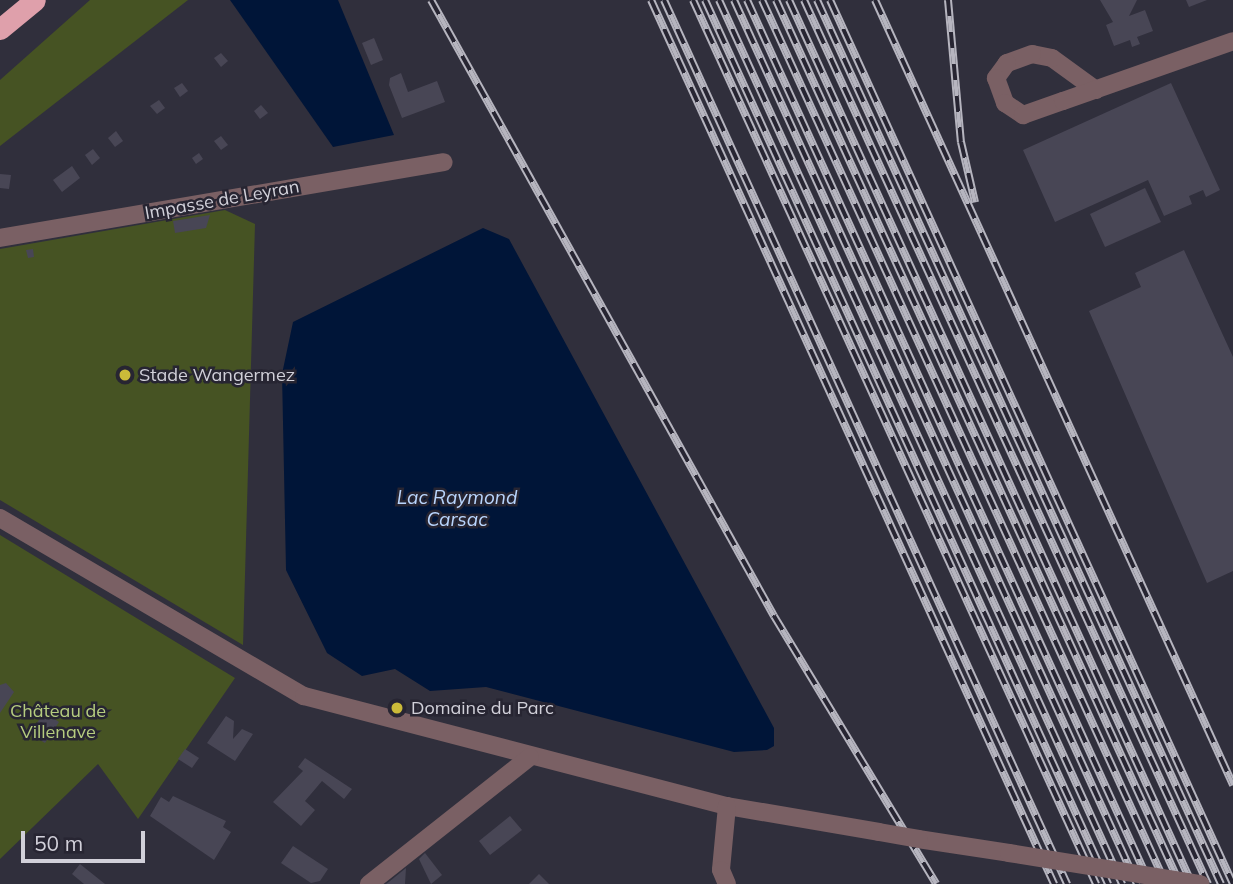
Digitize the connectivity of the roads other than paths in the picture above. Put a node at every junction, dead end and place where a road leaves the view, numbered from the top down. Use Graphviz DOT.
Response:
graph roads {
  1 [pos="35,0"];
  2 [pos="0,29"];
  3 [pos="1233,41"];
  4 [pos="1096,90"];
  5 [pos="444,162"];
  6 [pos="0,238"];
  7 [pos="0,519"];
  8 [pos="530,757"];
  9 [pos="727,806"];
  10 [pos="369,884"];
  11 [pos="727,884"];
  12 [pos="1201,884"];
  1 -- 2 [label="highway"];
  3 -- 4 [label="street"];
  4 -- 4 [label="street"];
  5 -- 6 [label="street, Impasse de Leyran"];
  7 -- 8 [label="street"];
  8 -- 9 [label="street"];
  8 -- 10 [label="street"];
  9 -- 11 [label="street"];
  9 -- 12 [label="street, bridge"];
}
